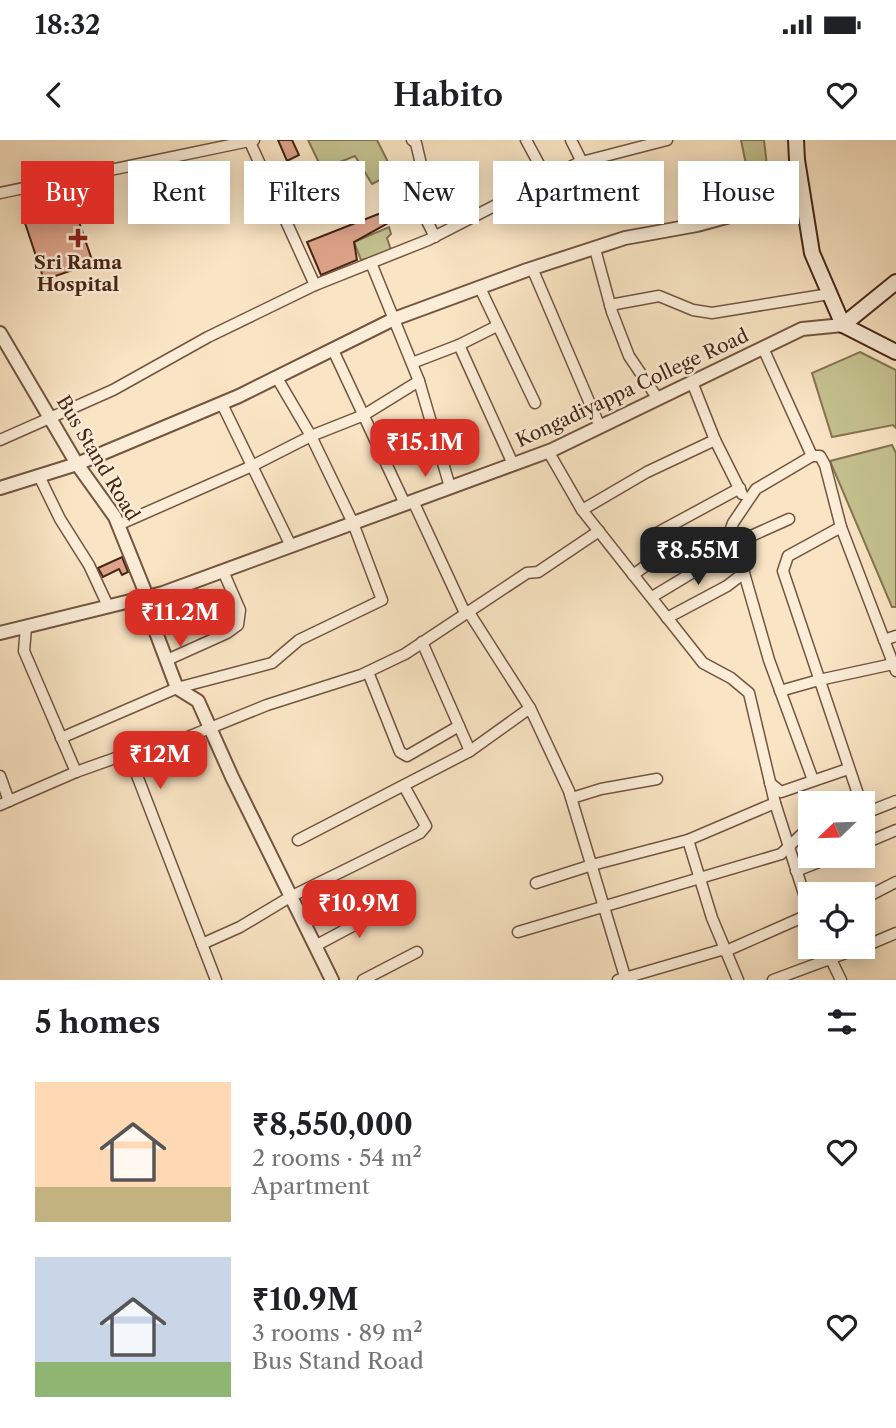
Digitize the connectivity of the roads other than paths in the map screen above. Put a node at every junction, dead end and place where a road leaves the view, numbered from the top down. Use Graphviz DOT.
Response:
graph roads {
  1 [pos="251,140"];
  2 [pos="412,140"];
  3 [pos="526,140"];
  4 [pos="571,140"];
  5 [pos="667,140"];
  6 [pos="796,140"];
  7 [pos="202,145"];
  8 [pos="537,161"];
  9 [pos="582,161"];
  10 [pos="586,161"];
  11 [pos="0,193"];
  12 [pos="803,196"];
  13 [pos="493,207"];
  14 [pos="435,237"];
  15 [pos="595,249"];
  16 [pos="370,263"];
  17 [pos="532,268"];
  18 [pos="896,282"];
  19 [pos="315,285"];
  20 [pos="480,288"];
  21 [pos="829,294"];
  22 [pos="610,305"];
  23 [pos="394,319"];
  24 [pos="843,325"];
  25 [pos="497,326"];
  26 [pos="0,333"];
  27 [pos="459,345"];
  28 [pos="762,348"];
  29 [pos="333,350"];
  30 [pos="896,352"];
  31 [pos="412,363"];
  32 [pos="276,378"];
  33 [pos="419,381"];
  34 [pos="692,382"];
  35 [pos="658,399"];
  36 [pos="535,403"];
  37 [pos="222,404"];
  38 [pos="364,415"];
  39 [pos="51,419"];
  40 [pos="600,427"];
  41 [pos="311,436"];
  42 [pos="0,440"];
  43 [pos="715,440"];
  44 [pos="548,451"];
  45 [pos="812,456"];
  46 [pos="77,464"];
  47 [pos="513,464"];
  48 [pos="252,466"];
  49 [pos="39,476"];
  50 [pos="450,487"];
  51 [pos="0,488"];
  52 [pos="740,488"];
  53 [pos="409,502"];
  54 [pos="748,503"];
  55 [pos="582,510"];
  56 [pos="789,519"];
  57 [pos="353,523"];
  58 [pos="118,526"];
  59 [pos="841,527"];
  60 [pos="599,531"];
  61 [pos="291,546"];
  62 [pos="733,549"];
  63 [pos="223,571"];
  64 [pos="744,573"];
  65 [pos="633,575"];
  66 [pos="652,597"];
  67 [pos="143,598"];
  68 [pos="108,606"];
  69 [pos="467,612"];
  70 [pos="667,618"];
  71 [pos="26,627"];
  72 [pos="0,633"];
  73 [pos="896,636"];
  74 [pos="884,640"];
  75 [pos="422,642"];
  76 [pos="167,660"];
  77 [pos="895,667"];
  78 [pos="368,672"];
  79 [pos="819,680"];
  80 [pos="177,688"];
  81 [pos="780,691"];
  82 [pos="530,708"];
  83 [pos="459,726"];
  84 [pos="210,728"];
  85 [pos="61,738"];
  86 [pos="470,751"];
  87 [pos="131,760"];
  88 [pos="848,769"];
  89 [pos="76,772"];
  90 [pos="0,776"];
  91 [pos="657,779"];
  92 [pos="813,780"];
  93 [pos="770,783"];
  94 [pos="404,786"];
  95 [pos="856,791"];
  96 [pos="572,798"];
  97 [pos="896,801"];
  98 [pos="4,803"];
  99 [pos="775,803"];
  100 [pos="875,806"];
  101 [pos="896,830"];
  102 [pos="798,837"];
  103 [pos="688,839"];
  104 [pos="875,839"];
  105 [pos="298,840"];
  106 [pos="788,846"];
  107 [pos="591,865"];
  108 [pos="804,868"];
  109 [pos="796,871"];
  110 [pos="700,878"];
  111 [pos="800,882"];
  112 [pos="896,882"];
  113 [pos="536,883"];
  114 [pos="875,893"];
  115 [pos="290,897"];
  116 [pos="388,907"];
  117 [pos="604,908"];
  118 [pos="798,919"];
  119 [pos="518,932"];
  120 [pos="896,933"];
  121 [pos="875,942"];
  122 [pos="202,944"];
  123 [pos="315,946"];
  124 [pos="726,951"];
  125 [pos="417,952"];
  126 [pos="831,959"];
  127 [pos="655,975"];
  128 [pos="787,978"];
  129 [pos="623,979"];
  130 [pos="216,980"];
  131 [pos="332,980"];
  132 [pos="363,980"];
  133 [pos="738,980"];
  134 [pos="773,980"];
  135 [pos="841,980"];
  1 -- 7 [label="street"];
  1 -- 19 [label="street"];
  2 -- 14 [label="street"];
  3 -- 8 [label="street"];
  4 -- 9 [label="street"];
  5 -- 10 [label="street"];
  6 -- 12 [label="main road"];
  7 -- 11 [label="street"];
  12 -- 15 [label="street"];
  12 -- 21 [label="main road"];
  13 -- 14 [label="street"];
  14 -- 16 [label="street"];
  15 -- 17 [label="street"];
  15 -- 22 [label="street"];
  16 -- 19 [label="street"];
  16 -- 23 [label="street"];
  17 -- 20 [label="street"];
  17 -- 40 [label="street"];
  18 -- 24 [label="main road"];
  19 -- 39 [label="street"];
  20 -- 23 [label="street"];
  20 -- 25 [label="street"];
  21 -- 22 [label="street"];
  21 -- 24 [label="main road"];
  22 -- 35 [label="street"];
  23 -- 29 [label="street"];
  23 -- 31 [label="street"];
  24 -- 28 [label="street, Kongadiyappa College Road"];
  24 -- 30 [label="main road"];
  25 -- 27 [label="street"];
  25 -- 36 [label="street"];
  26 -- 39 [label="street, Bus Stand Road"];
  27 -- 31 [label="street"];
  27 -- 47 [label="street"];
  28 -- 34 [label="street, Kongadiyappa College Road"];
  28 -- 45 [label="street"];
  29 -- 32 [label="street"];
  29 -- 38 [label="street"];
  31 -- 33 [label="street"];
  32 -- 37 [label="street"];
  32 -- 41 [label="street"];
  33 -- 38 [label="street"];
  33 -- 50 [label="street"];
  34 -- 35 [label="street, Kongadiyappa College Road"];
  34 -- 43 [label="street"];
  35 -- 40 [label="street, Kongadiyappa College Road"];
  37 -- 46 [label="street"];
  37 -- 48 [label="street"];
  38 -- 41 [label="street"];
  38 -- 53 [label="street"];
  39 -- 42 [label="street"];
  39 -- 46 [label="street, Bus Stand Road"];
  40 -- 44 [label="street, Kongadiyappa College Road"];
  41 -- 48 [label="street"];
  41 -- 57 [label="street"];
  43 -- 52 [label="street"];
  43 -- 55 [label="street"];
  44 -- 47 [label="street, Kongadiyappa College Road"];
  44 -- 55 [label="street"];
  45 -- 54 [label="street"];
  45 -- 59 [label="street"];
  46 -- 49 [label="street"];
  46 -- 58 [label="street, Bus Stand Road"];
  47 -- 50 [label="street, Kongadiyappa College Road"];
  48 -- 58 [label="street"];
  48 -- 61 [label="street"];
  49 -- 51 [label="street"];
  49 -- 68 [label="street"];
  50 -- 53 [label="street, Kongadiyappa College Road"];
  52 -- 54 [label="street"];
  52 -- 65 [label="street"];
  53 -- 57 [label="street, Kongadiyappa College Road"];
  53 -- 69 [label="street"];
  54 -- 62 [label="street"];
  55 -- 60 [label="street"];
  56 -- 62 [label="street"];
  57 -- 61 [label="street, Kongadiyappa College Road"];
  57 -- 80 [label="street"];
  58 -- 67 [label="street, Bus Stand Road"];
  59 -- 74 [label="street"];
  59 -- 79 [label="street"];
  60 -- 65 [label="street"];
  60 -- 69 [label="street"];
  61 -- 63 [label="street, Kongadiyappa College Road"];
  62 -- 64 [label="street"];
  62 -- 66 [label="street"];
  63 -- 67 [label="street, Kongadiyappa College Road"];
  63 -- 76 [label="street"];
  64 -- 70 [label="street"];
  64 -- 81 [label="street"];
  65 -- 66 [label="street"];
  66 -- 70 [label="street"];
  67 -- 68 [label="street, Kongadiyappa College Road"];
  67 -- 76 [label="street, Bus Stand Road"];
  68 -- 71 [label="street, Kongadiyappa College Road"];
  69 -- 75 [label="street"];
  69 -- 82 [label="street"];
  70 -- 93 [label="street"];
  71 -- 72 [label="street, Kongadiyappa College Road"];
  71 -- 85 [label="street"];
  73 -- 74 [label="street"];
  74 -- 77 [label="street"];
  75 -- 78 [label="street"];
  75 -- 83 [label="street"];
  76 -- 80 [label="street, Bus Stand Road"];
  77 -- 79 [label="street"];
  78 -- 83 [label="street"];
  78 -- 84 [label="street"];
  79 -- 81 [label="street"];
  79 -- 88 [label="street"];
  80 -- 84 [label="street, Bus Stand Road"];
  80 -- 85 [label="street"];
  81 -- 92 [label="street"];
  82 -- 86 [label="street"];
  82 -- 96 [label="street"];
  83 -- 86 [label="street"];
  84 -- 87 [label="street"];
  84 -- 115 [label="street, Bus Stand Road"];
  85 -- 89 [label="street"];
  86 -- 94 [label="street"];
  87 -- 89 [label="street"];
  87 -- 122 [label="street"];
  88 -- 92 [label="street"];
  88 -- 95 [label="street"];
  89 -- 98 [label="street"];
  90 -- 98 [label="street"];
  91 -- 96 [label="street"];
  92 -- 93 [label="street"];
  93 -- 99 [label="street"];
  94 -- 105 [label="street"];
  94 -- 115 [label="street"];
  96 -- 107 [label="street"];
  97 -- 100 [label="street"];
  99 -- 103 [label="street"];
  99 -- 106 [label="street"];
  101 -- 104 [label="street"];
  102 -- 106 [label="street"];
  103 -- 107 [label="street"];
  103 -- 110 [label="street"];
  106 -- 109 [label="street"];
  106 -- 110 [label="street"];
  107 -- 113 [label="street"];
  107 -- 117 [label="street"];
  108 -- 109 [label="street"];
  109 -- 111 [label="street"];
  110 -- 117 [label="street"];
  110 -- 124 [label="street"];
  112 -- 114 [label="street"];
  115 -- 122 [label="street"];
  115 -- 123 [label="street, Bus Stand Road"];
  116 -- 123 [label="street"];
  117 -- 119 [label="street"];
  117 -- 129 [label="street"];
  118 -- 124 [label="street"];
  120 -- 121 [label="street"];
  122 -- 130 [label="street"];
  123 -- 131 [label="street, Bus Stand Road"];
  124 -- 127 [label="street"];
  124 -- 133 [label="street"];
  125 -- 132 [label="street"];
  126 -- 128 [label="street"];
  126 -- 135 [label="street"];
  127 -- 129 [label="street"];
  128 -- 134 [label="street"];
}
